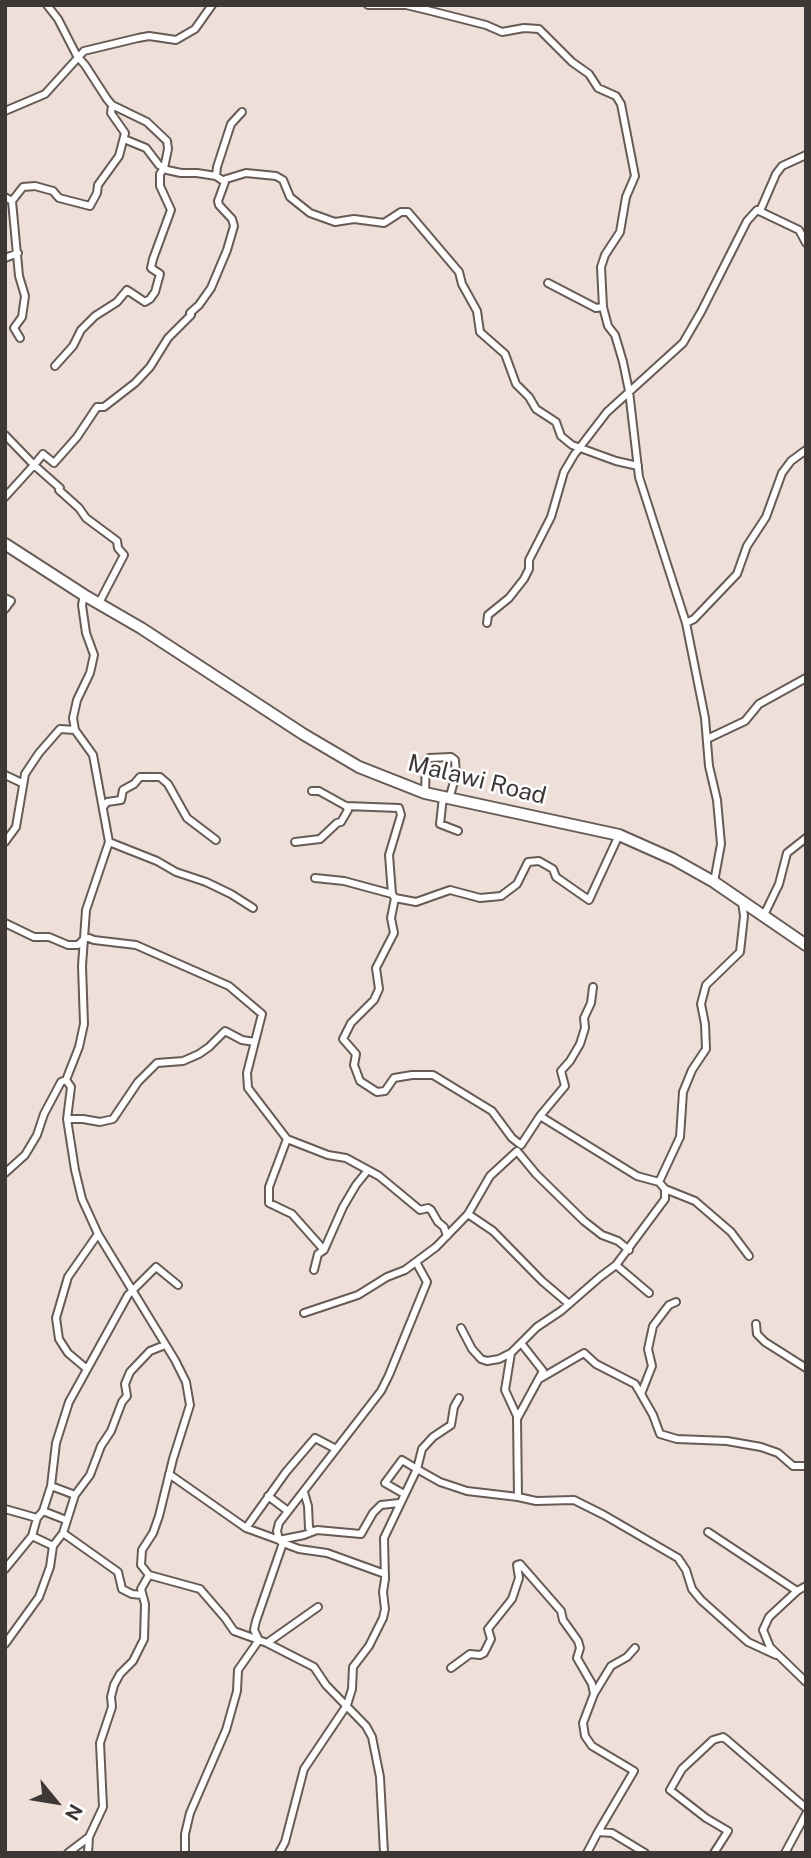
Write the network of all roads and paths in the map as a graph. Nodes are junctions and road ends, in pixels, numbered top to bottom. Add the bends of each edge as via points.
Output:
1 (47, 5) edge
2 (212, 5) edge
3 (368, 5) edge
4 (80, 58) junction
5 (112, 105) junction
6 (5, 111) edge
7 (242, 112) dead end
8 (124, 139) junction
9 (806, 155) edge
10 (164, 168) junction
11 (216, 176) junction
12 (223, 180) junction
13 (8, 199) edge
14 (760, 211) junction
15 (806, 243) edge
16 (18, 253) junction
17 (5, 258) edge
18 (548, 284) dead end
19 (603, 307) junction
20 (20, 338) dead end
21 (55, 366) dead end
22 (629, 391) junction
23 (5, 435) edge
24 (579, 449) junction
25 (806, 450) edge
26 (34, 465) junction
27 (638, 466) junction
28 (5, 498) edge
29 (5, 544) edge
30 (84, 595) junction
31 (5, 598) edge
32 (99, 603) junction
33 (5, 609) edge
34 (686, 622) junction
35 (487, 623) dead end
36 (806, 678) edge
37 (75, 730) junction
38 (707, 739) junction
39 (5, 775) edge
40 (22, 783) junction
41 (313, 791) dead end
42 (425, 793) junction
43 (446, 798) junction
44 (104, 806) junction
45 (346, 806) junction
46 (458, 831) dead end
47 (619, 835) junction
48 (806, 838) edge
49 (216, 840) dead end
50 (5, 842) edge
51 (108, 842) junction
52 (295, 842) dead end
53 (315, 878) dead end
54 (715, 882) junction
55 (393, 896) junction
56 (742, 901) junction
57 (253, 908) dead end
58 (764, 915) junction
59 (5, 923) edge
60 (85, 938) junction
61 (806, 944) edge
62 (593, 987) dead end
63 (255, 1042) junction
64 (66, 1080) junction
65 (540, 1116) junction
66 (67, 1119) junction
67 (287, 1139) junction
68 (521, 1145) junction
69 (516, 1152) junction
70 (368, 1170) junction
71 (5, 1172) edge
72 (660, 1182) junction
73 (666, 1189) junction
74 (468, 1213) junction
75 (98, 1234) junction
76 (447, 1236) junction
77 (324, 1250) junction
78 (629, 1250) junction
79 (748, 1256) dead end
80 (416, 1262) junction
81 (616, 1265) junction
82 (314, 1270) dead end
83 (178, 1285) dead end
84 (133, 1291) junction
85 (649, 1293) dead end
86 (677, 1303) dead end
87 (569, 1304) junction
88 (304, 1313) dead end
89 (756, 1324) dead end
90 (461, 1328) dead end
91 (521, 1343) junction
92 (165, 1345) junction
93 (511, 1353) junction
94 (806, 1368) edge
95 (86, 1369) junction
96 (541, 1378) junction
97 (641, 1394) junction
98 (459, 1398) dead end
99 (517, 1421) junction
100 (336, 1449) junction
101 (806, 1466) edge
102 (416, 1469) junction
103 (169, 1474) junction
104 (51, 1486) junction
105 (304, 1492) junction
106 (404, 1494) junction
107 (75, 1495) junction
108 (268, 1496) junction
109 (518, 1497) junction
110 (399, 1503) junction
111 (5, 1509) edge
112 (43, 1511) junction
113 (288, 1511) junction
114 (37, 1518) junction
115 (66, 1520) junction
116 (246, 1528) junction
117 (311, 1530) junction
118 (708, 1532) dead end
119 (62, 1533) junction
120 (32, 1536) junction
121 (281, 1541) junction
122 (54, 1546) junction
123 (5, 1569) edge
124 (385, 1574) junction
125 (149, 1575) junction
126 (806, 1586) edge
127 (797, 1591) junction
128 (142, 1595) junction
129 (317, 1607) dead end
130 (259, 1640) junction
131 (267, 1643) junction
132 (5, 1644) edge
133 (635, 1648) dead end
134 (776, 1655) junction
135 (451, 1668) dead end
136 (806, 1682) edge
137 (594, 1694) junction
138 (347, 1705) junction
139 (806, 1811) edge
140 (598, 1832) junction
141 (89, 1837) junction
142 (68, 1853) edge
143 (88, 1853) edge
144 (185, 1853) edge
145 (279, 1853) edge
146 (384, 1853) edge
147 (587, 1853) edge
148 (645, 1853) edge
149 (714, 1853) edge
150 (785, 1853) edge

1 - 4 street
2 - 4 street via 195,29 176,40 132,39 84,51
3 - 19 street via 416,8 502,32 540,29 598,88 616,96 635,176 620,232 601,267
4 - 5 street
4 - 6 street via 45,94
5 - 8 street via 111,113 124,130
5 - 10 street via 146,122 167,141
7 - 11 street via 232,124
8 - 10 street via 146,148
8 - 13 street via 90,206 59,198 44,187 23,187
9 - 14 street via 782,166
10 - 11 street
10 - 21 street via 160,186 171,210 151,265 160,274 155,292 147,303 127,290 81,330
11 - 12 street
12 - 24 street via 246,173 276,176 284,180 289,197 310,213 335,222 384,223 408,212 459,272 477,310 480,332 505,354 516,384 536,409 556,422 561,436
12 - 26 street via 218,201 234,226 206,294 135,383 104,407 97,407 54,463 43,454
13 - 16 street
14 - 15 street via 799,230
14 - 22 street via 747,221 683,343
16 - 17 street
16 - 20 street via 25,307 14,328
18 - 19 street via 596,308
19 - 22 street
22 - 24 street
22 - 27 street
23 - 26 street
24 - 27 street
24 - 35 street via 564,472 551,517 521,586 488,615
25 - 34 street via 782,473 737,574
26 - 28 street
26 - 32 street via 86,518 117,541 124,555
27 - 34 street
29 - 30 main road, Malawi Road
30 - 32 main road, Malawi Road
30 - 37 street via 86,633 94,655 74,713
31 - 33 street via 11,601
32 - 42 main road, Malawi Road via 359,767
34 - 38 street
36 - 38 street via 759,704 745,721
37 - 40 street via 56,732
37 - 44 street via 93,755
38 - 54 street via 721,844
39 - 40 street
40 - 50 street via 16,827
41 - 45 street
42 - 43 main road, Malawi Road
42 - 43 street via 426,761 451,757 456,775
43 - 46 street via 440,824
43 - 47 main road, Malawi Road
44 - 49 street via 121,800 123,790 139,777 160,778 187,818
44 - 51 street
45 - 52 street via 341,822 320,839
45 - 55 street via 399,808 401,816 389,855
47 - 54 main road, Malawi Road
47 - 55 street via 589,900 539,861 528,862 517,884 501,896 480,898 450,890 416,902
48 - 58 street via 787,853
51 - 57 street via 206,882
51 - 60 street via 86,910
53 - 55 street via 344,881
54 - 56 main road, Malawi Road
55 - 68 street via 394,933 376,968 379,989 343,1039 356,1054 354,1065 360,1081 382,1093 394,1078 433,1075 492,1111
56 - 58 main road, Malawi Road
56 - 72 street via 740,952 706,985 701,1004 706,1049 683,1092 680,1137
58 - 61 main road, Malawi Road
59 - 60 street via 34,937 68,945 78,945
60 - 63 street via 136,945 229,986 262,1014
60 - 64 street via 84,1024
62 - 65 street via 580,1044 561,1070 565,1086
63 - 66 street via 225,1031 199,1054 157,1063 113,1119
63 - 67 street via 248,1088
64 - 66 street via 71,1087
64 - 71 street via 25,1155
65 - 68 street
65 - 72 street via 637,1176
66 - 75 street via 79,1191
67 - 70 street
67 - 77 street via 269,1187 270,1203 292,1214
68 - 69 street
69 - 74 street via 489,1176
69 - 78 street via 584,1221
70 - 76 street via 420,1210 431,1210
70 - 77 street via 343,1207
72 - 73 street
73 - 78 street via 665,1199
73 - 79 street via 695,1201 732,1232
74 - 76 street
74 - 87 street
75 - 84 street
75 - 95 street via 68,1277 56,1318 59,1339
76 - 80 street
77 - 82 street via 318,1254
78 - 81 street
80 - 88 street via 358,1295
80 - 100 street via 427,1282 396,1361 381,1391
81 - 85 street
81 - 87 street
83 - 84 street via 156,1267
84 - 92 street
84 - 95 street
86 - 97 street via 669,1305 653,1326 648,1349 652,1366
87 - 91 street
89 - 94 street via 757,1334 765,1342
90 - 93 street via 481,1359 499,1359
91 - 93 street
91 - 96 street via 542,1368
92 - 103 street via 184,1377 190,1405
92 - 107 street via 150,1351 130,1372 127,1396 90,1475
93 - 99 street via 505,1390
95 - 104 street via 56,1443
96 - 97 street via 584,1353 635,1384
96 - 99 street
97 - 101 street via 663,1436 750,1445 778,1452 793,1466
98 - 102 street via 451,1425 425,1444
99 - 109 street
100 - 105 street
100 - 108 street via 315,1438
102 - 106 street
102 - 106 street via 402,1460 385,1483
102 - 109 street via 454,1488
103 - 116 street
103 - 125 street via 157,1523 142,1550 141,1565
104 - 107 street
104 - 112 street
105 - 113 street
105 - 117 street
106 - 110 street
107 - 115 street
108 - 113 street
108 - 116 street
109 - 134 street via 574,1500 667,1550 686,1570 701,1601 748,1643
110 - 117 street via 381,1505 361,1534
110 - 124 street via 384,1538
111 - 114 street
112 - 114 street
112 - 115 street
113 - 121 street via 277,1531
114 - 120 street
115 - 119 street
116 - 121 street
117 - 121 street
118 - 127 street
119 - 122 street
119 - 128 street via 118,1572 122,1589
120 - 122 street
120 - 123 street
121 - 124 street
121 - 130 street via 256,1621
122 - 132 street via 39,1597
124 - 138 street via 383,1618 354,1667
125 - 128 street
125 - 130 street via 200,1588 234,1631
126 - 127 street
127 - 134 street via 765,1622 764,1638
128 - 141 street via 144,1639 114,1685 100,1743 103,1807
129 - 131 street
130 - 131 street
130 - 144 street via 238,1670 226,1730 190,1813
131 - 138 street via 314,1667
133 - 137 street via 611,1666
134 - 136 street
135 - 137 street via 465,1656 484,1653 491,1639 488,1629 512,1599 519,1564 561,1611 578,1641 577,1658
137 - 140 street via 583,1723 585,1736 592,1746 634,1771
138 - 145 street via 304,1769
138 - 146 street via 372,1737 380,1777
139 - 149 street via 727,1740 713,1740 682,1769 670,1790 728,1831
139 - 150 street
140 - 147 street
140 - 148 street via 612,1833
141 - 142 street
141 - 143 street

